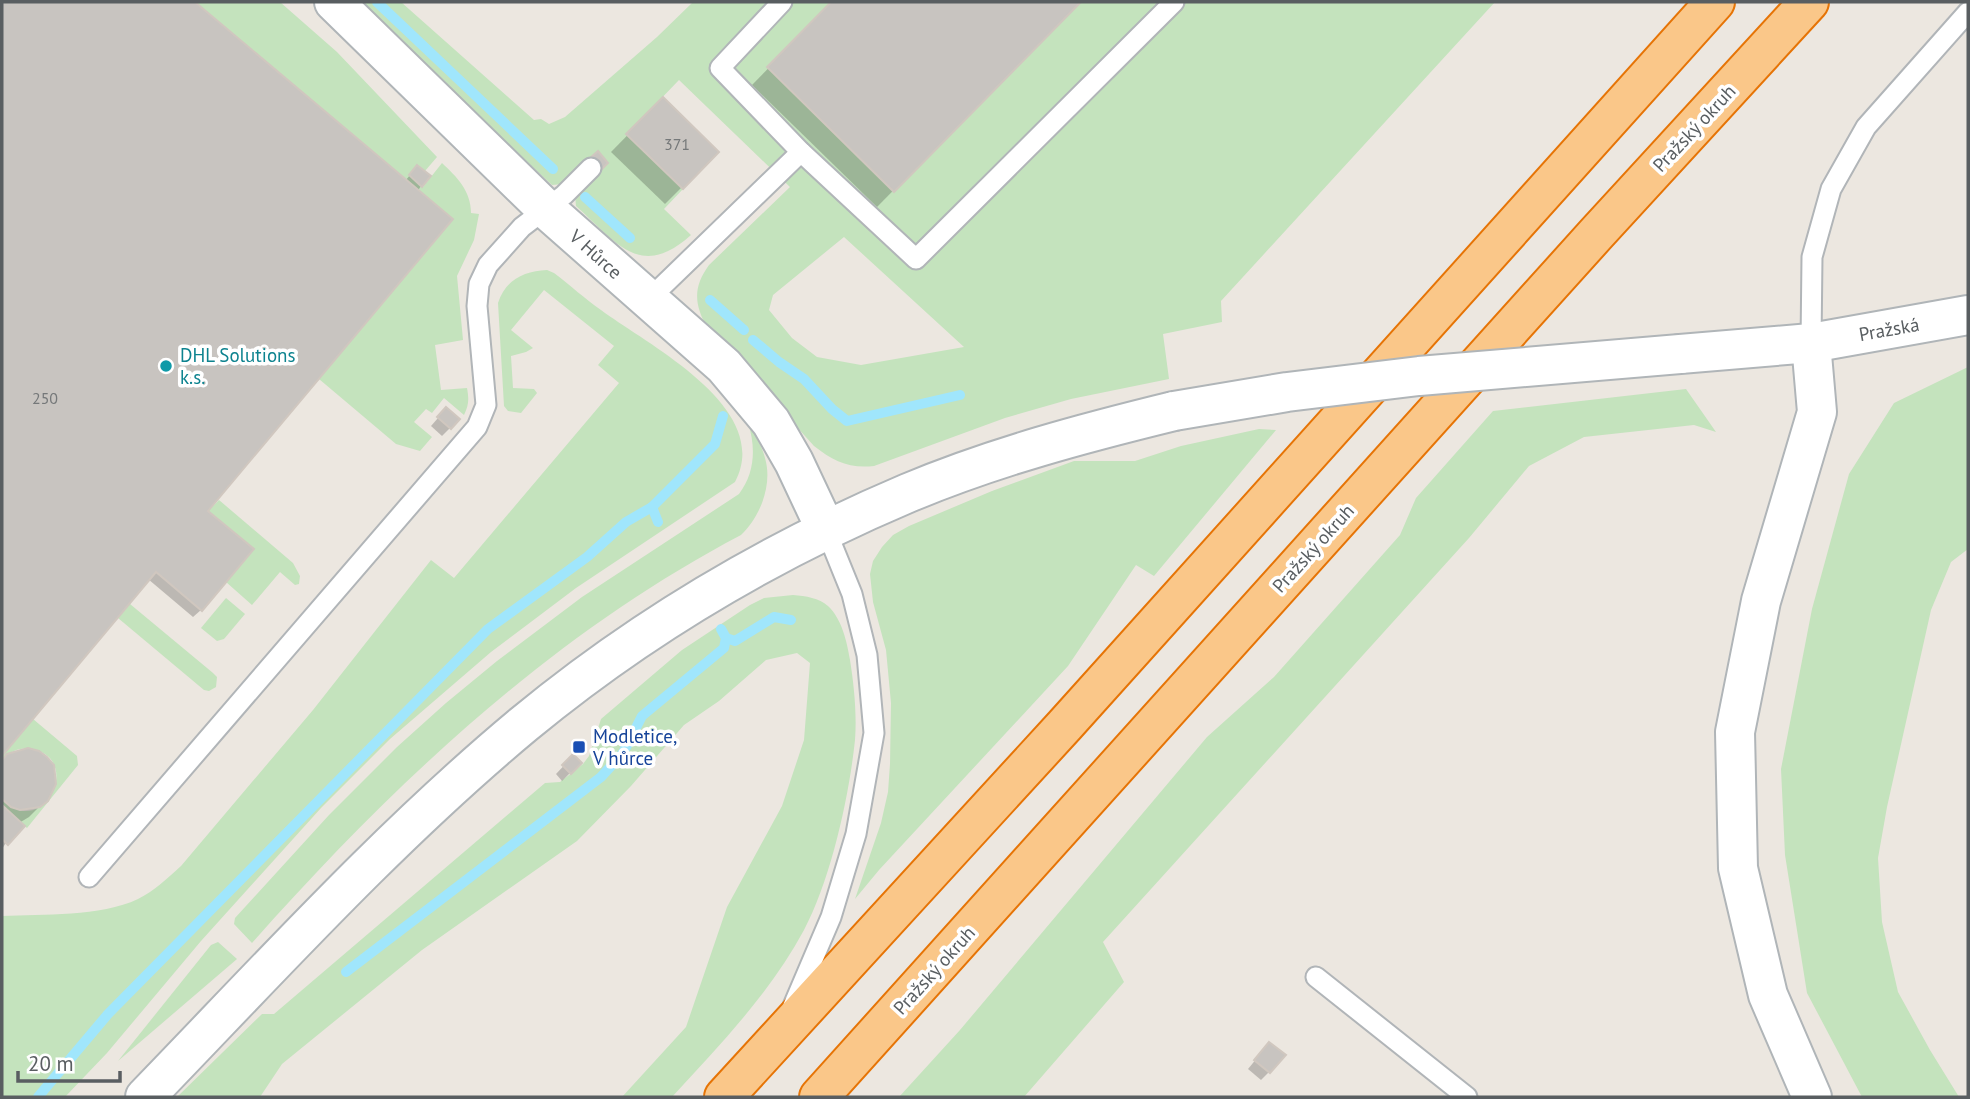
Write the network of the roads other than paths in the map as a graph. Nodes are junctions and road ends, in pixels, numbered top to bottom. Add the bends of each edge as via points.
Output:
1 (334, 2) edge
2 (782, 2) edge
3 (1174, 2) edge
4 (1714, 2) edge
5 (1809, 2) edge
6 (1968, 12) edge
7 (801, 152) junction
8 (592, 168) dead end
9 (547, 210) junction
10 (648, 300) junction
11 (1968, 315) edge
12 (1811, 342) junction
13 (826, 530) junction
14 (89, 877) dead end
15 (1316, 977) dead end
16 (782, 1032) junction
17 (145, 1097) edge
18 (724, 1097) edge
19 (819, 1097) edge
20 (1468, 1097) edge
21 (1812, 1097) edge

1 - 9 main road, V Hůrce
2 - 7 lane via 720,68
3 - 7 lane via 916,258
4 - 16 highway via 1083,705
5 - 19 highway, Pražský okruh
6 - 12 lane via 1866,127 1831,189 1812,257
7 - 10 lane
8 - 9 lane
9 - 10 main road, V Hůrce
9 - 14 lane via 504,246 478,284 486,405 477,427
10 - 13 main road, V Hůrce via 724,366 771,422
11 - 12 main road, Pražská
12 - 13 main road, Pražská, bridge via 1392,379 1174,411 981,466
12 - 21 main road via 1816,412 1761,601 1735,732 1738,868 1768,995
13 - 16 lane via 852,594 864,643 874,733 856,834 831,917
13 - 17 main road, Pražská via 657,627 526,722 406,830
15 - 20 lane
16 - 18 highway

